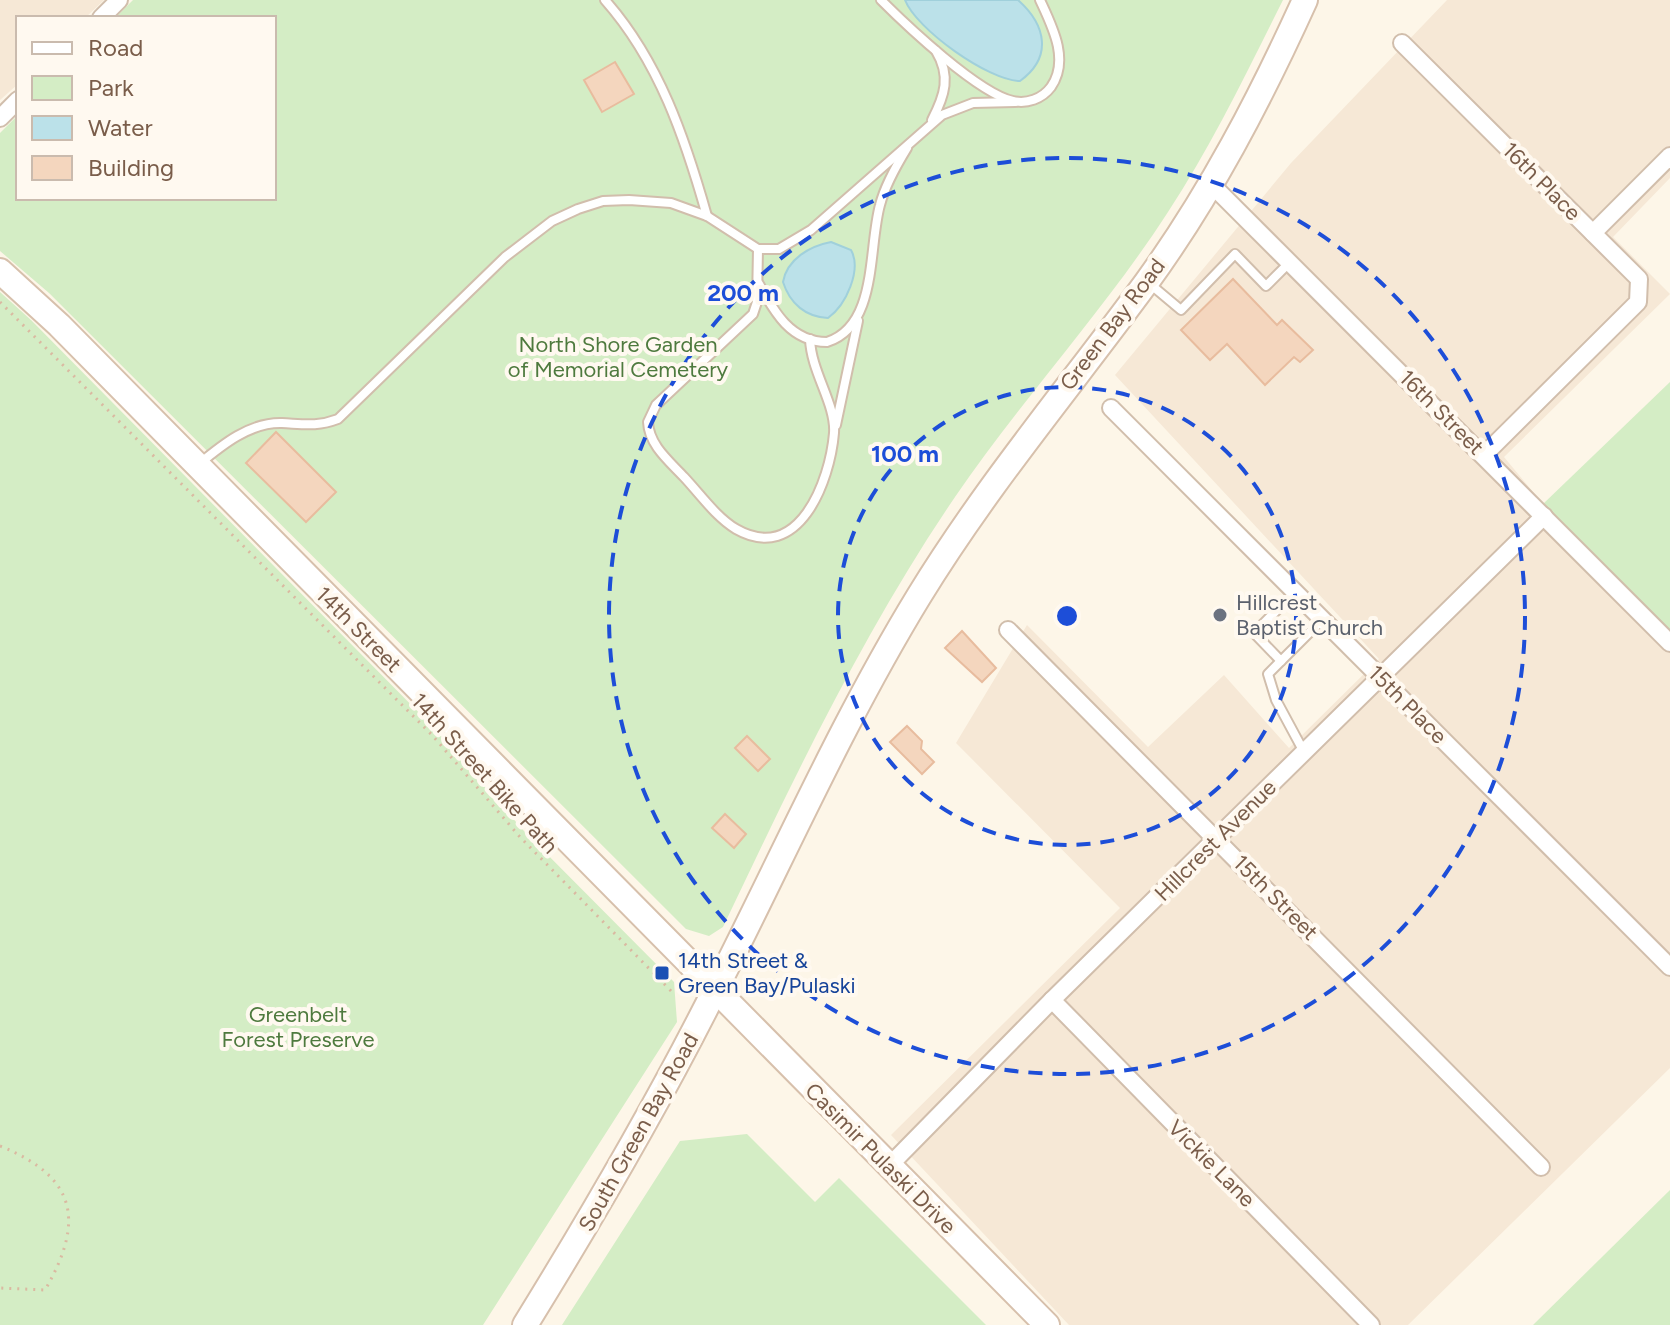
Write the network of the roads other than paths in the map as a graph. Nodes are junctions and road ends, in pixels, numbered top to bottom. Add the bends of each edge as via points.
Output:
1 (119, 0) edge
2 (605, 0) edge
3 (881, 0) edge
4 (1040, 0) edge
5 (1305, 0) edge
6 (103, 16) edge
7 (1402, 43) dead end
8 (934, 47) junction
9 (16, 102) edge
10 (1015, 102) junction
11 (0, 118) edge
12 (931, 122) junction
13 (911, 140) junction
14 (1670, 156) edge
15 (1211, 184) junction
16 (707, 216) junction
17 (1593, 233) junction
18 (758, 249) junction
19 (1291, 260) junction
20 (0, 271) edge
21 (1147, 281) junction
22 (758, 283) junction
23 (860, 317) junction
24 (810, 339) junction
25 (1111, 408) dead end
26 (834, 436) junction
27 (1484, 455) junction
28 (197, 465) junction
29 (1544, 516) junction
30 (1296, 591) junction
31 (1323, 618) junction
32 (1008, 630) dead end
33 (896, 635) joint
34 (1670, 643) edge
35 (1281, 661) junction
36 (1381, 677) junction
37 (1304, 752) junction
38 (1217, 838) junction
39 (1670, 967) edge
40 (716, 990) junction
41 (1052, 1000) junction
42 (889, 1166) junction
43 (1541, 1167) dead end
44 (525, 1325) edge
45 (1047, 1325) edge
46 (1371, 1325) edge

1 - 6 street
2 - 16 lane via 655,73
3 - 8 lane
4 - 10 lane via 1055,34 1058,73 1048,92
5 - 15 main road, Green Bay Road
7 - 17 street, 16th Place
8 - 10 lane
8 - 12 lane via 946,73 942,101
9 - 11 street
10 - 12 lane via 973,103
12 - 13 lane
13 - 18 lane via 795,242
13 - 23 lane via 880,202
14 - 17 street
15 - 19 street, 16th Street
15 - 21 main road, Green Bay Road
16 - 18 lane
16 - 28 lane via 671,203 629,200 603,201 552,221 505,257 338,419 322,425 262,426 219,446
17 - 27 street, 16th Place via 1639,279 1638,302
18 - 22 lane
19 - 21 lane via 1266,286 1235,254 1181,310
19 - 27 street, 16th Street
20 - 28 main road, 14th Street
21 - 33 main road, Green Bay Road via 1019,446
22 - 24 lane via 789,328
22 - 26 lane via 757,302 746,324 650,414 648,431 722,519 748,534 769,536 789,530 812,509
23 - 24 lane via 836,339
23 - 26 lane
24 - 26 lane
25 - 30 street, 15th Place
27 - 29 street, 16th Street
28 - 40 main road, 14th Street
29 - 34 street, 16th Street
29 - 36 street, Hillcrest Avenue
30 - 31 street, 15th Place
30 - 35 lane via 1254,633
31 - 35 lane
31 - 36 street, 15th Place
32 - 38 street, 15th Street
33 - 40 main road, South Green Bay Road
35 - 37 lane via 1268,674
36 - 37 street, Hillcrest Avenue
36 - 39 street, 15th Place
37 - 38 street, Hillcrest Avenue
38 - 41 street, Hillcrest Avenue
38 - 43 street, 15th Street
40 - 42 main road, Casimir Pulaski Drive
40 - 44 main road, South Green Bay Road via 599,1204
41 - 42 street, Hillcrest Avenue
41 - 46 street, Vickie Lane
42 - 45 main road, Casimir Pulaski Drive

